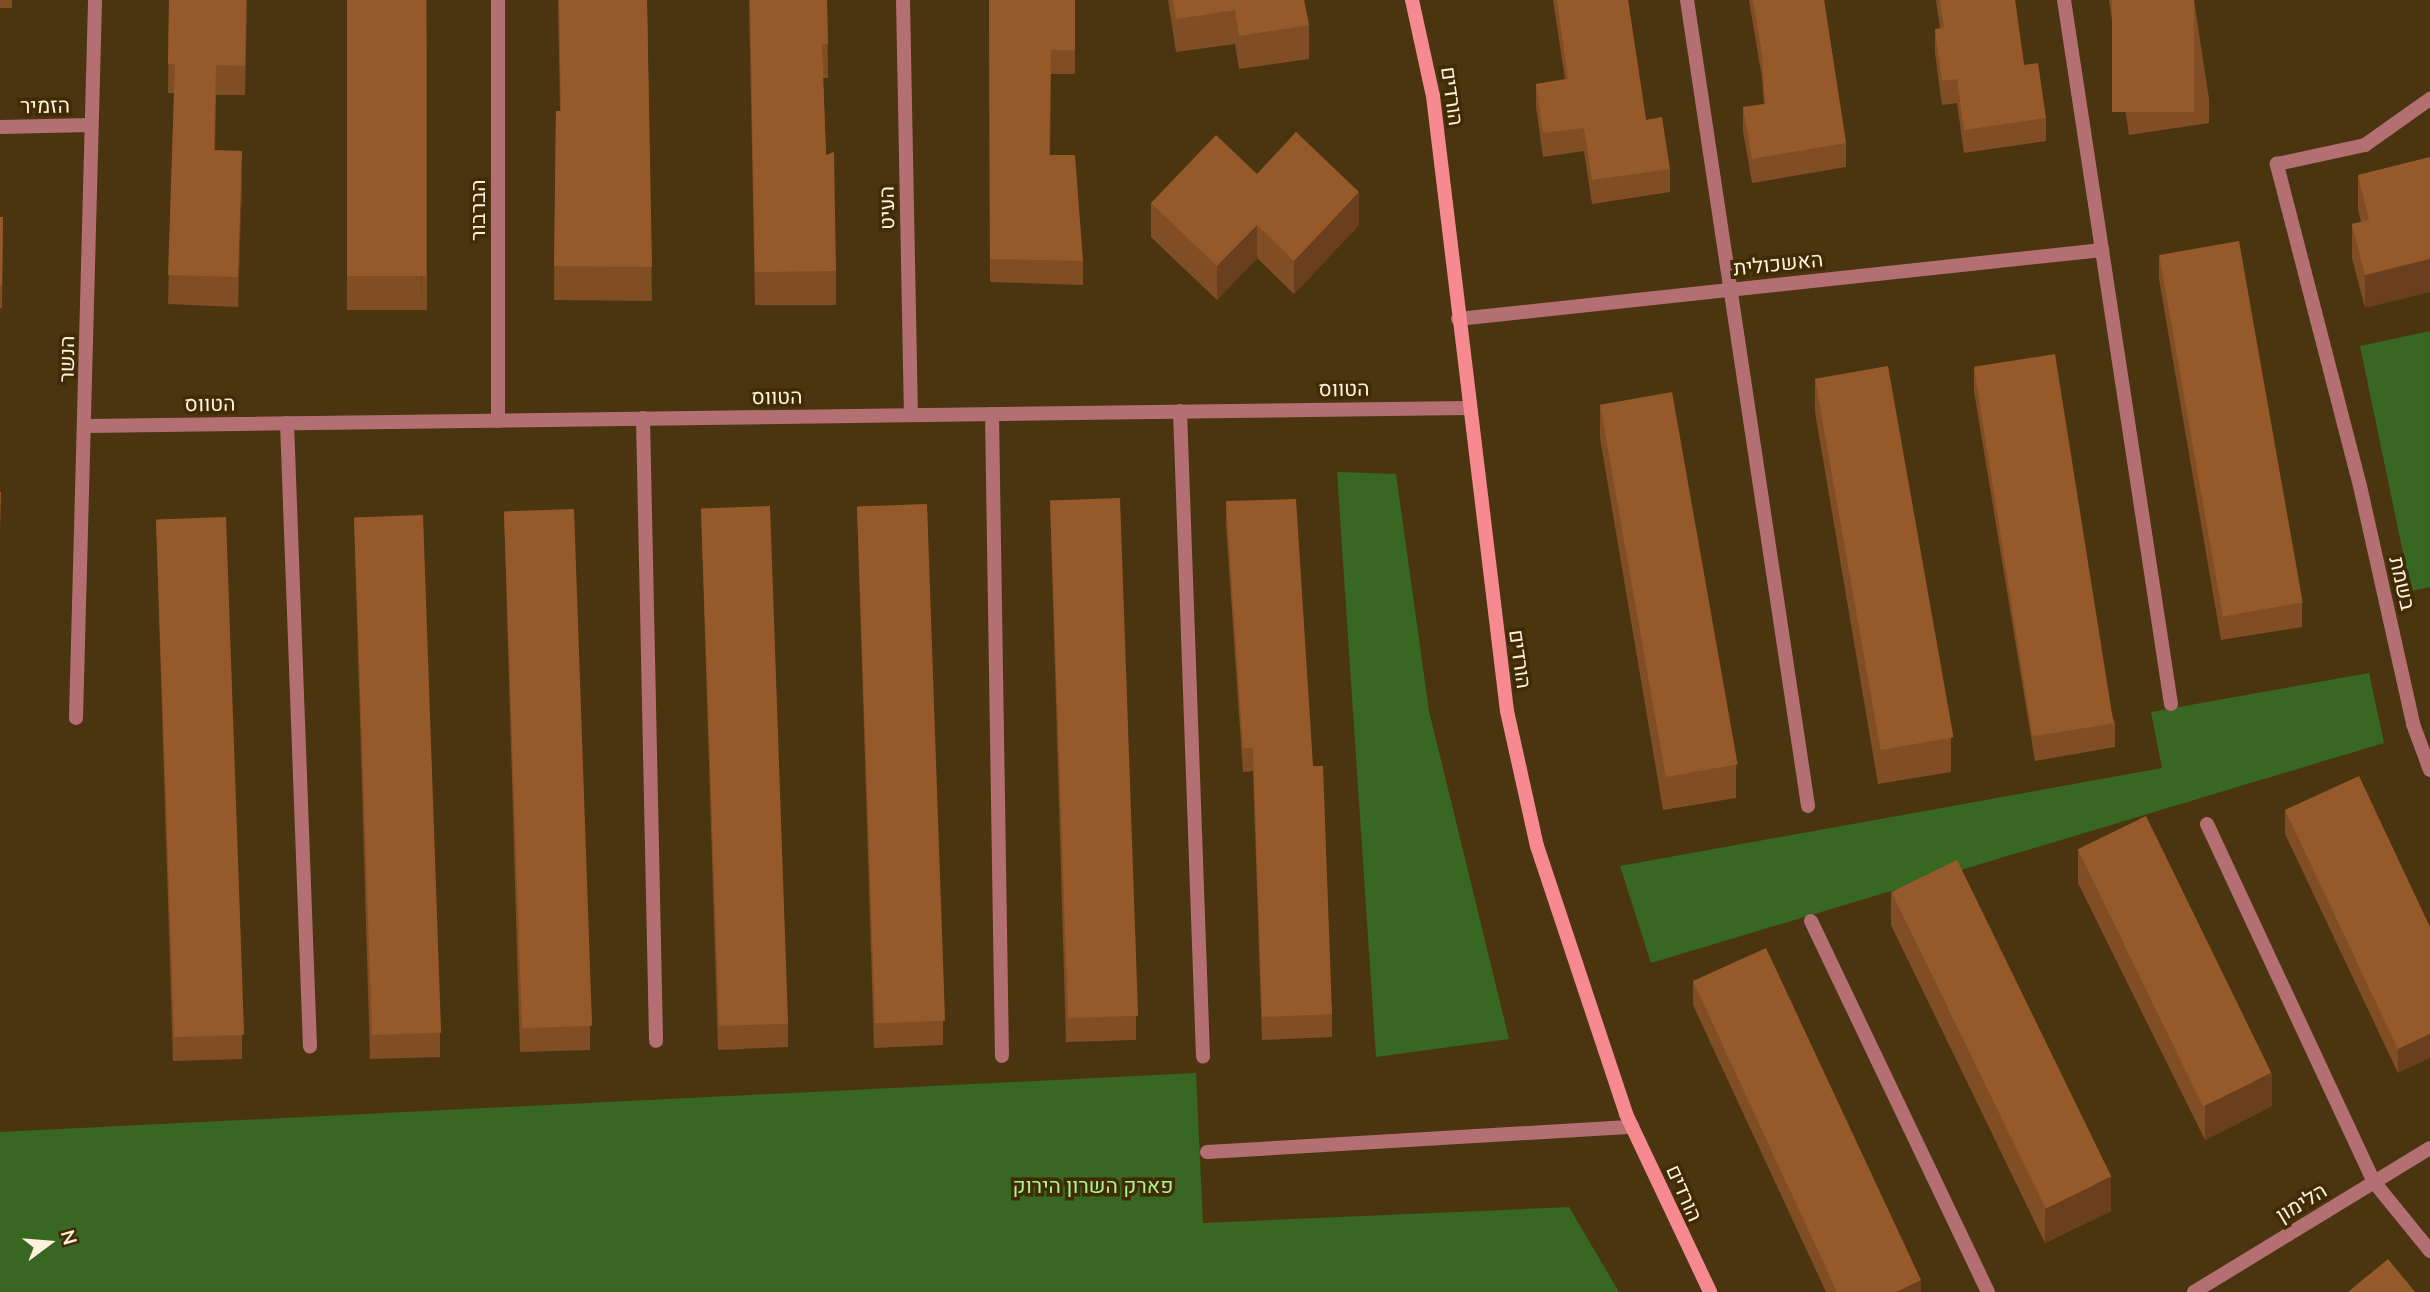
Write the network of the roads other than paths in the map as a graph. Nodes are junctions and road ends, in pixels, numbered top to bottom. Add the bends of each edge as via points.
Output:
1 (94, 0) edge
2 (498, 0) edge
3 (903, 0) edge
4 (1412, 0) edge
5 (1687, 0) edge
6 (2064, 0) edge
7 (2430, 99) edge
8 (91, 125) junction
9 (0, 127) edge
10 (2102, 250) junction
11 (1730, 290) junction
12 (1458, 319) junction
13 (1468, 408) junction
14 (1180, 411) junction
15 (992, 414) junction
16 (911, 415) junction
17 (643, 418) junction
18 (498, 421) junction
19 (287, 424) junction
20 (86, 426) junction
21 (2171, 704) dead end
22 (76, 718) dead end
23 (2430, 770) edge
24 (1808, 806) dead end
25 (2207, 824) dead end
26 (1811, 921) dead end
27 (656, 1041) dead end
28 (310, 1047) dead end
29 (1002, 1056) dead end
30 (1203, 1057) dead end
31 (1633, 1126) junction
32 (2430, 1148) edge
33 (1208, 1152) dead end
34 (2374, 1182) junction
35 (2430, 1251) edge
36 (1710, 1292) edge
37 (1988, 1292) edge
38 (2194, 1292) edge

1 - 8 street, הנשר
2 - 18 street, הברבור
3 - 16 street, העיט
4 - 12 street, הורדים via 1433,96
5 - 11 street
6 - 10 street
7 - 23 street, בשמת via 2365,145 2277,164 2360,486 2413,724
8 - 9 street, הזמיר
8 - 20 street, הנשר
10 - 11 street, האשכולית
10 - 21 street
11 - 12 street, האשכולית
11 - 24 street
12 - 13 street, הורדים
13 - 14 street, הטווס
13 - 31 street, הורדים via 1507,711 1536,846 1577,981
14 - 15 street, הטווס
14 - 30 street
15 - 16 street, הטווס
15 - 29 street
16 - 17 street, הטווס
17 - 18 street, הטווס
17 - 27 street
18 - 19 street, הטווס
19 - 20 street, הטווס
19 - 28 street
20 - 22 street, הנשר
25 - 34 street
26 - 37 street
31 - 33 street
31 - 36 street, הורדים
32 - 34 street, הלימון
34 - 35 street
34 - 38 street, הלימון

